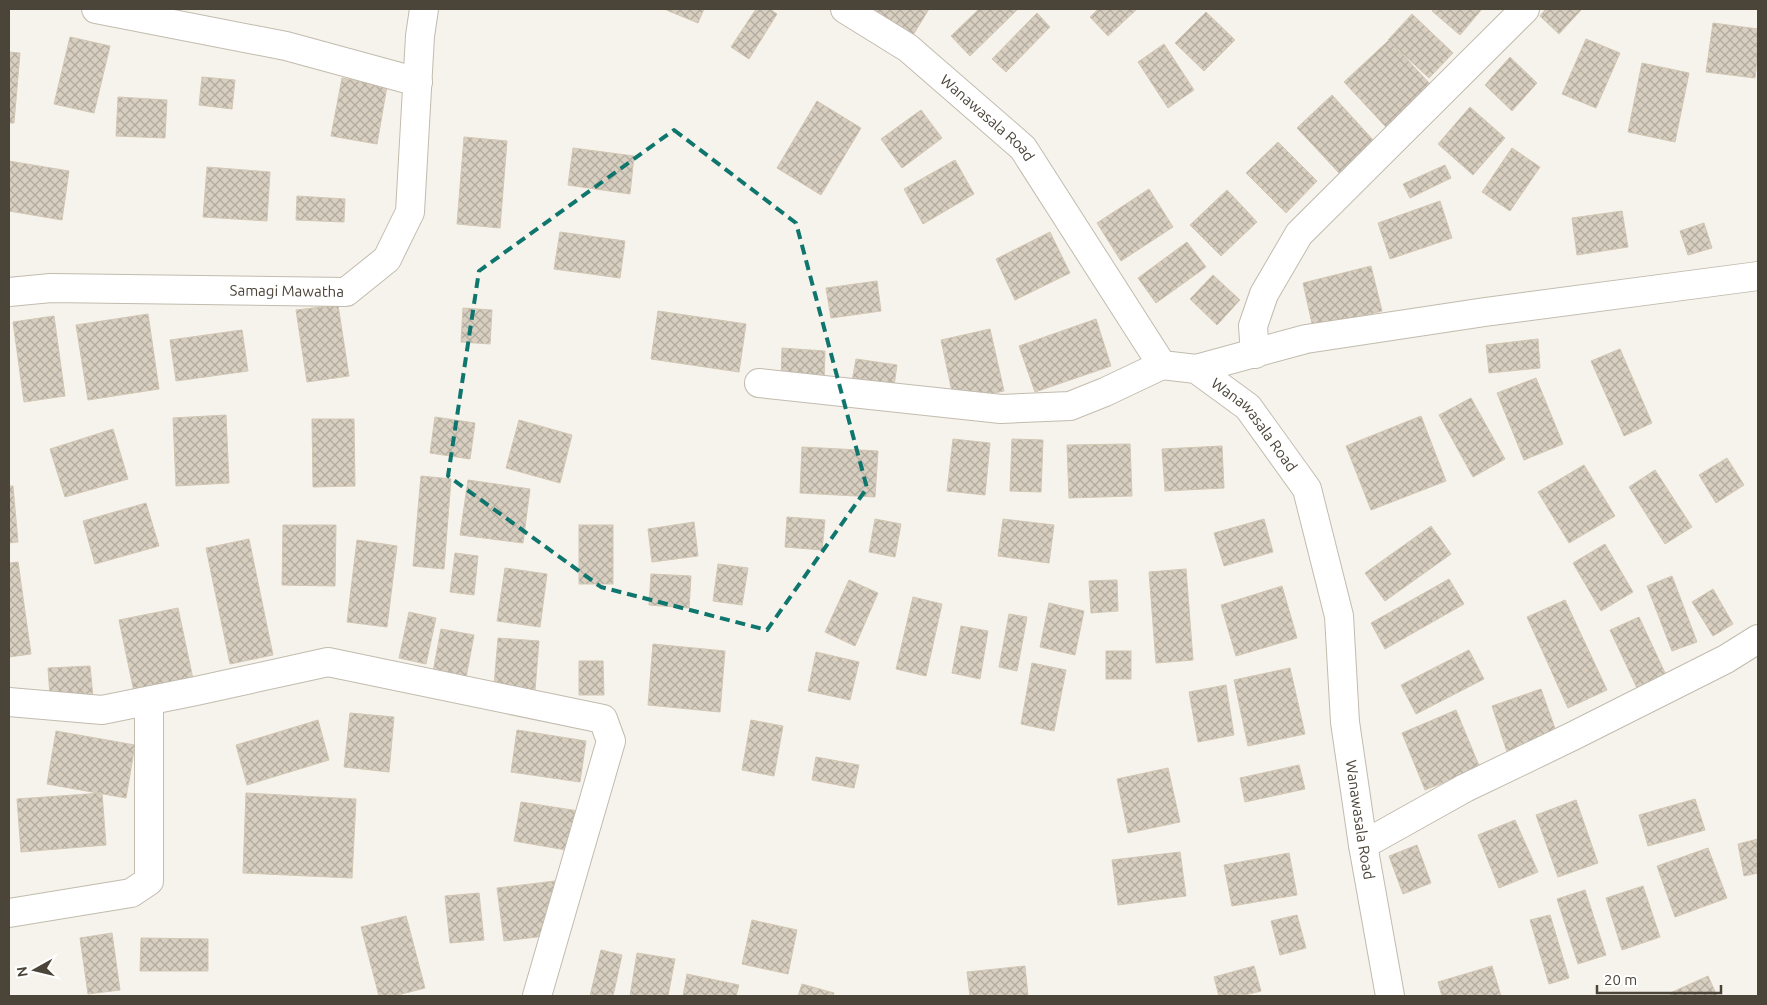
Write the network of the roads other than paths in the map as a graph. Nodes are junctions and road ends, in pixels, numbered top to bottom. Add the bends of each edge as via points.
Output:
1 (96, 9) edge
2 (424, 9) edge
3 (845, 9) edge
4 (1525, 9) edge
5 (418, 82) junction
6 (1758, 276) edge
7 (9, 292) edge
8 (1255, 354) junction
9 (1162, 365) junction
10 (1196, 370) junction
11 (759, 383) dead end
12 (1758, 639) edge
13 (149, 701) junction
14 (9, 702) edge
15 (1363, 845) junction
16 (9, 913) edge
17 (537, 996) edge
18 (1390, 996) edge

1 - 5 street via 286,46
2 - 5 street, Samagi Mawatha
3 - 9 street, Wanawasala Road via 908,48 1023,148
4 - 8 street via 1299,234 1264,294 1253,326
5 - 7 street, Samagi Mawatha via 410,212 387,259 346,292 51,288
6 - 8 street via 1316,338
8 - 10 street
9 - 10 street, Wanawasala Road
9 - 11 street via 1070,406 1001,409
10 - 15 street, Wanawasala Road via 1248,407 1307,489 1339,616 1345,722
12 - 15 street via 1726,659 1465,788
13 - 14 street via 102,710
13 - 16 street via 149,881 131,893
13 - 17 street via 328,662 603,719 611,741
15 - 18 street, Wanawasala Road

